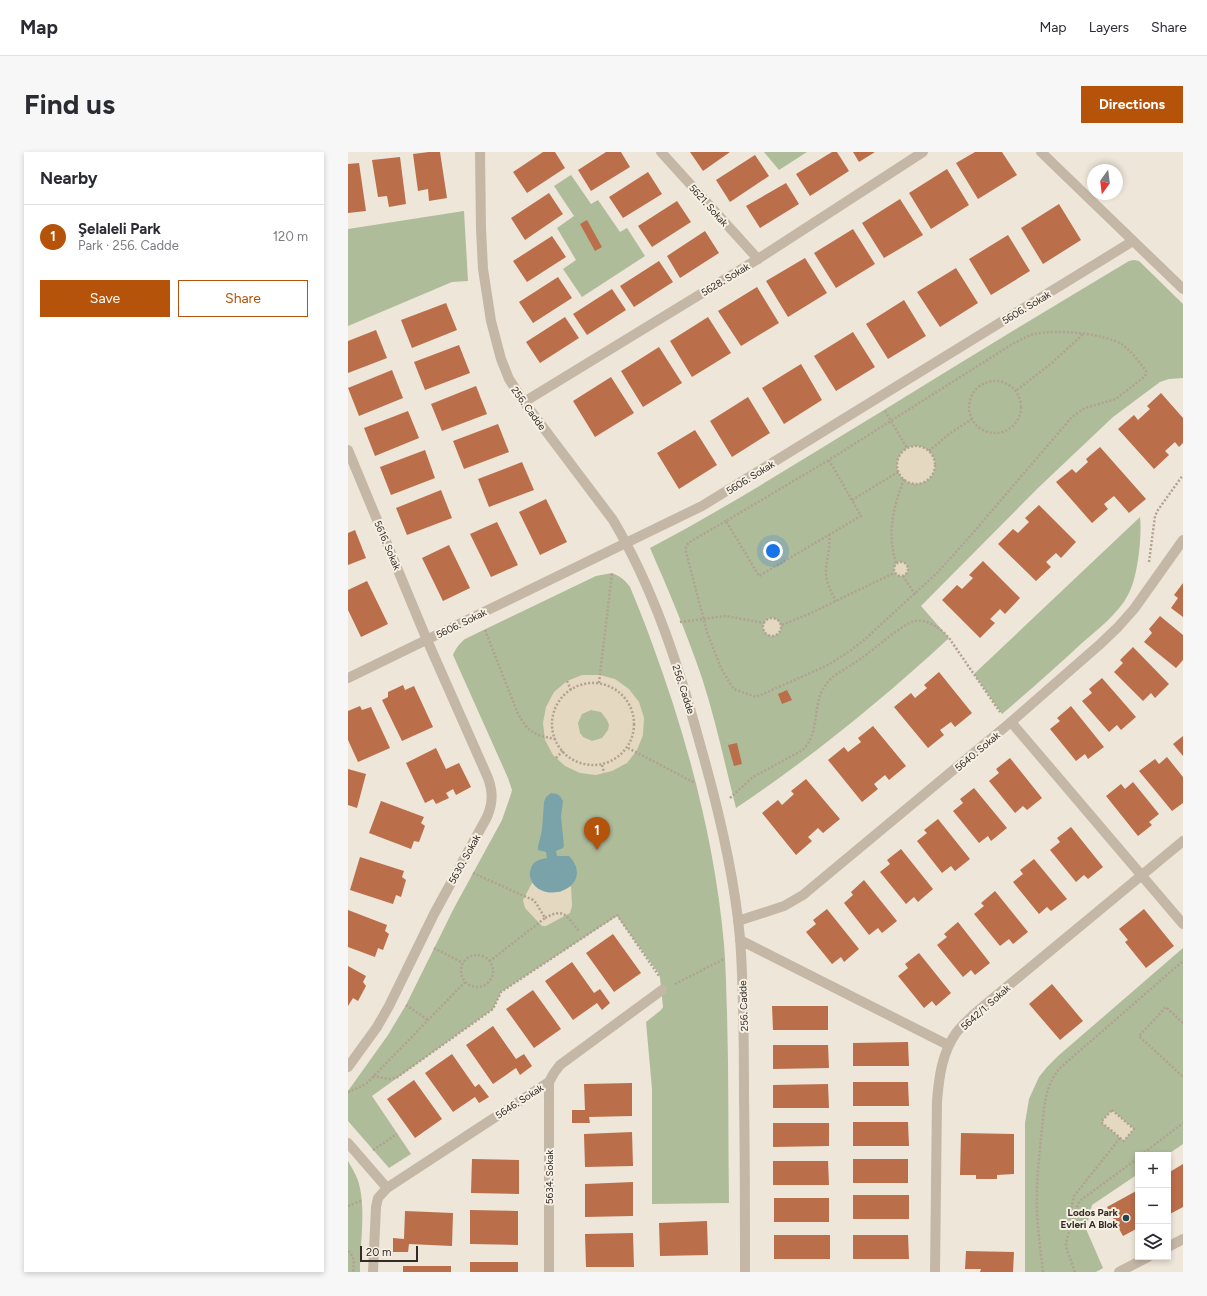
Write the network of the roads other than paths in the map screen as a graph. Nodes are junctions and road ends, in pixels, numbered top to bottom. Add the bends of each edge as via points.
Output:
1 (480, 152) edge
2 (661, 152) edge
3 (923, 152) edge
4 (1041, 152) edge
5 (1133, 241) junction
6 (758, 259) junction
7 (1183, 289) edge
8 (524, 402) junction
9 (348, 450) edge
10 (1183, 540) edge
11 (627, 544) junction
12 (427, 640) junction
13 (348, 678) edge
14 (1010, 723) junction
15 (1183, 841) edge
16 (1142, 875) junction
17 (738, 921) junction
18 (1183, 924) edge
19 (740, 940) junction
20 (662, 990) road end
21 (948, 1045) junction
22 (348, 1067) edge
23 (549, 1082) junction
24 (348, 1143) edge
25 (387, 1188) junction
26 (1183, 1239) edge
27 (1171, 1245) edge
28 (1142, 1260) edge
29 (373, 1272) edge
30 (549, 1272) edge
31 (745, 1272) edge
32 (935, 1272) edge
33 (1119, 1272) edge

1 - 8 street, 256. Cadde via 480,229 486,295 500,359
2 - 6 street, 5621. Sokak
3 - 6 street, 5628. Sokak
4 - 5 street
5 - 7 street
5 - 11 street, 5606. Sokak via 729,491
6 - 8 street, 5628. Sokak
8 - 11 street, 256. Cadde via 613,520
9 - 12 street, 5616. Sokak
10 - 14 street, 5640. Sokak via 1149,590 1118,627
11 - 12 street, 5606. Sokak
11 - 17 street, 256. Cadde via 643,577 688,698 718,810 732,876
12 - 13 street, 5606. Sokak
12 - 22 street, 5630. Sokak via 491,786 492,802 389,1006
14 - 16 street
14 - 17 street, 5640. Sokak via 803,895 784,906
15 - 16 street, 5642/1. Sokak
16 - 18 street
16 - 21 street, 5642/1. Sokak via 980,1009
17 - 19 street, 256. Cadde
19 - 21 street
19 - 31 street, 256. Cadde via 744,1036
20 - 23 street, 5646. Sokak via 560,1065
21 - 32 street, 5642/1. Sokak via 939,1079 937,1101
23 - 25 street, 5646. Sokak
23 - 30 street, 5634. Sokak
24 - 25 street
25 - 29 street via 378,1198 376,1207
26 - 27 street
28 - 33 street

